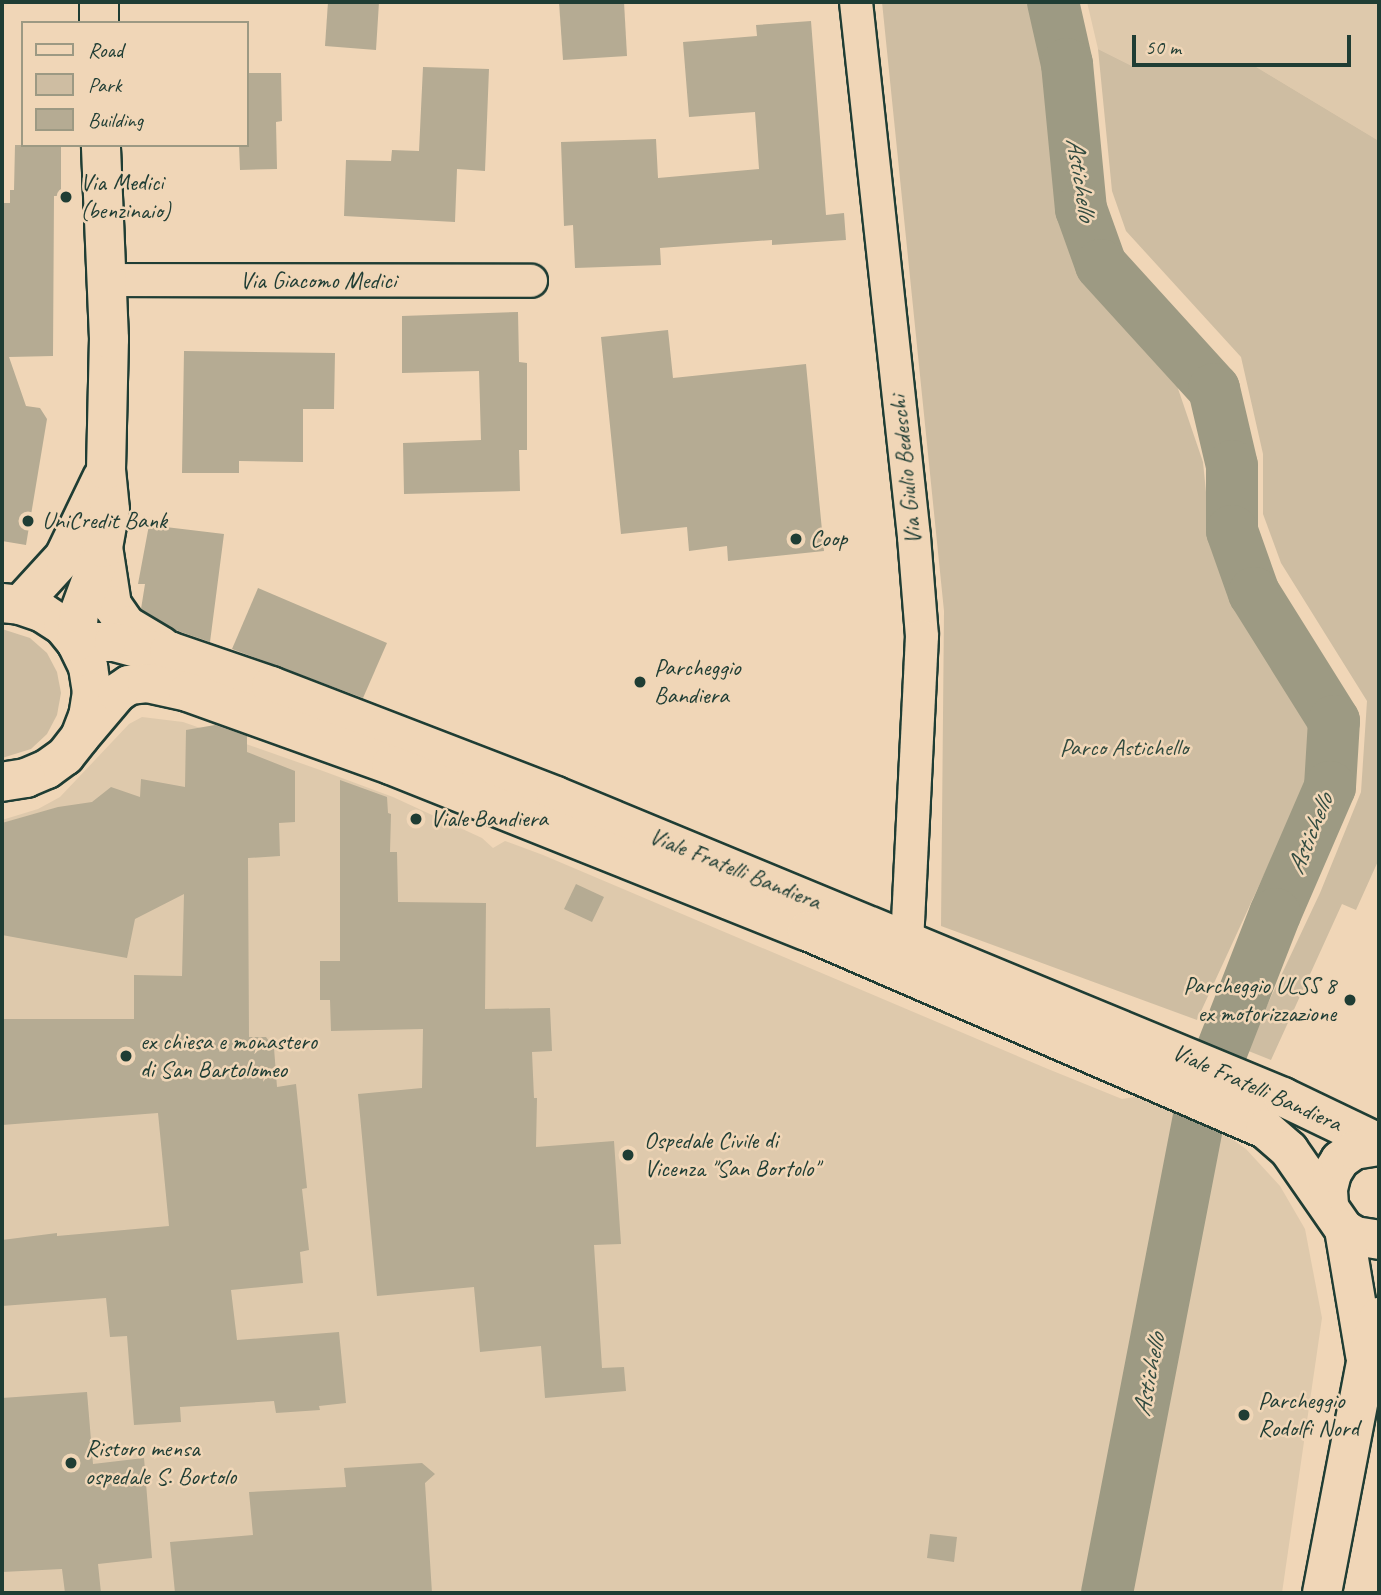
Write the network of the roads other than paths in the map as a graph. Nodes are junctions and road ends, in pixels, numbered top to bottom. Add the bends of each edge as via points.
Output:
1 (99, 2) edge
2 (856, 2) edge
3 (99, 21) edge
4 (101, 147) edge
5 (106, 280) junction
6 (531, 281) dead end
7 (106, 470) junction
8 (103, 548) junction
9 (11, 604) edge
10 (76, 642) junction
11 (169, 651) junction
12 (80, 737) junction
13 (10, 784) edge
14 (907, 939) junction
15 (1171, 1069) junction
16 (1239, 1098) junction
17 (1379, 1144) edge
18 (1351, 1225) edge
19 (1379, 1317) edge
20 (1366, 1363) junction
21 (1322, 1593) edge

1 - 3 main road
2 - 14 street, Via Giulio Bedeschi via 922,636
4 - 5 main road
5 - 6 street, Via Giacomo Medici
5 - 7 main road
7 - 8 main road via 110,510
7 - 9 main road via 64,557
8 - 10 main road via 79,612
8 - 11 main road via 112,605 126,625
9 - 10 main road via 43,613
10 - 11 main road, Viale Fratelli Bandiera via 114,642
10 - 12 main road via 88,667 92,692
11 - 14 main road, Viale Fratelli Bandiera via 556,796
12 - 13 main road via 47,769
12 - 15 main road, Viale Fratelli Bandiera via 108,701 129,685 147,683 188,692 391,765 819,937
14 - 15 main road, Viale Fratelli Bandiera
15 - 16 main road, Viale Fratelli Bandiera
16 - 17 main road, Viale Fratelli Bandiera
16 - 18 main road, Viale Fratelli Bandiera
17 - 18 main road, Viale Fratelli Bandiera via 1354,1150 1332,1173 1328,1189
18 - 20 main road
19 - 20 main road
20 - 21 main road

